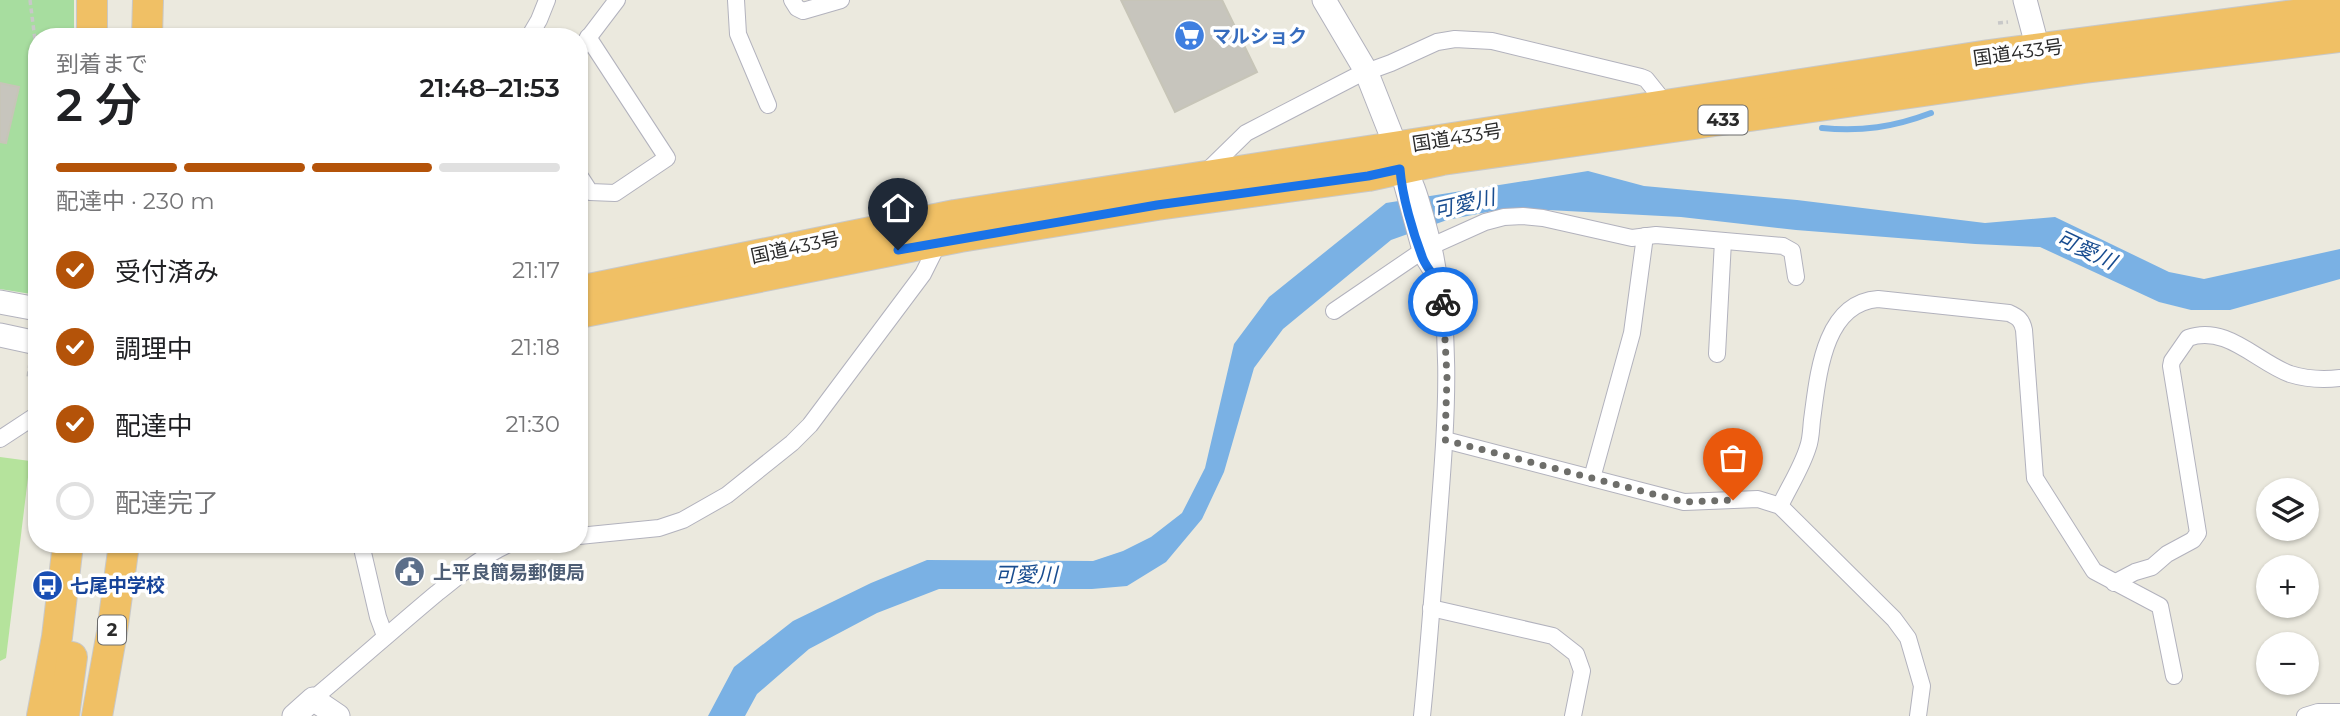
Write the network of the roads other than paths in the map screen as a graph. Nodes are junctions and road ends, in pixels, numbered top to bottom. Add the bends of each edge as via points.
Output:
1 (92, 0) edge
2 (111, 0) edge
3 (138, 0) edge
4 (148, 0) edge
5 (547, 0) edge
6 (617, 0) edge
7 (736, 0) edge
8 (792, 0) edge
9 (841, 0) edge
10 (1324, 0) edge
11 (2025, 0) edge
12 (2340, 9) edge
13 (92, 28) edge
14 (111, 28) edge
15 (138, 28) edge
16 (147, 28) edge
17 (534, 28) edge
18 (2340, 37) edge
19 (588, 38) edge
20 (588, 49) edge
21 (2038, 62) junction
22 (1366, 72) junction
23 (1666, 104) junction
24 (768, 105) dead end
25 (1405, 173) junction
26 (1202, 176) junction
27 (588, 189) edge
28 (936, 230) junction
29 (1645, 236) junction
30 (1723, 241) junction
31 (1426, 243) junction
32 (1796, 276) dead end
33 (588, 289) edge
34 (0, 302) edge
35 (28, 307) edge
36 (588, 311) edge
37 (1334, 312) dead end
38 (0, 335) edge
39 (28, 347) edge
40 (1717, 354) dead end
41 (2340, 379) edge
42 (28, 421) edge
43 (0, 439) edge
44 (1445, 440) junction
45 (1592, 478) junction
46 (1780, 506) junction
47 (588, 536) edge
48 (67, 553) edge
49 (87, 553) edge
50 (112, 553) edge
51 (123, 553) edge
52 (362, 553) edge
53 (490, 553) edge
54 (2114, 583) junction
55 (1431, 608) junction
56 (385, 636) junction
57 (2174, 676) dead end
58 (313, 699) junction
59 (2340, 712) edge
60 (42, 716) edge
61 (64, 716) edge
62 (90, 716) edge
63 (96, 716) edge
64 (294, 716) edge
65 (338, 716) edge
66 (1422, 716) edge
67 (1573, 716) edge
68 (1918, 716) edge
69 (2305, 716) edge

1 - 13 highway
2 - 14 highway
3 - 15 highway
4 - 16 highway
5 - 17 street
6 - 19 street
7 - 24 street via 738,34
8 - 9 street via 803,11
10 - 22 street
11 - 21 street
12 - 21 highway, 国道433号 / 433
18 - 21 highway, 国道433号 / 433
20 - 27 street via 667,158 615,193
21 - 23 highway, 国道433号 / 433
21 - 25 highway, 国道433号 / 433
22 - 23 street via 1437,43 1474,38 1643,78
22 - 25 street
22 - 26 street via 1246,133
23 - 25 highway, 国道433号 / 433
25 - 26 highway, 国道433号 / 433
25 - 28 highway, 国道433号 / 433
25 - 31 street
26 - 28 highway, 国道433号 / 433
28 - 33 highway, 国道433号 / 433
28 - 36 highway, 国道433号 / 433
28 - 47 street via 923,274 819,415 792,443 727,495 683,520 647,530
29 - 30 street
29 - 31 street via 1632,238 1523,216 1485,222 1457,237
29 - 45 street via 1632,333
30 - 32 street via 1788,247
30 - 40 street
31 - 37 street
31 - 44 street via 1443,296
34 - 35 street
38 - 39 street
41 - 54 street via 2290,373 2225,338 2189,338 2171,365 2198,533 2152,567
42 - 43 street
44 - 45 street
44 - 55 street
45 - 46 street via 1684,502 1758,499
46 - 54 street via 1809,446 1826,344 1851,306 1878,299 2009,313 2022,322 2024,330 2035,478 2090,566
46 - 68 street via 1908,638 1922,686
48 - 60 highway
49 - 61 highway, 2
50 - 62 highway, 2
51 - 63 highway, 2
52 - 56 street
53 - 56 street
54 - 57 street via 2160,606
55 - 66 street
55 - 67 street via 1553,636 1576,654 1582,671
56 - 58 street
58 - 64 street
58 - 65 street
59 - 69 street

